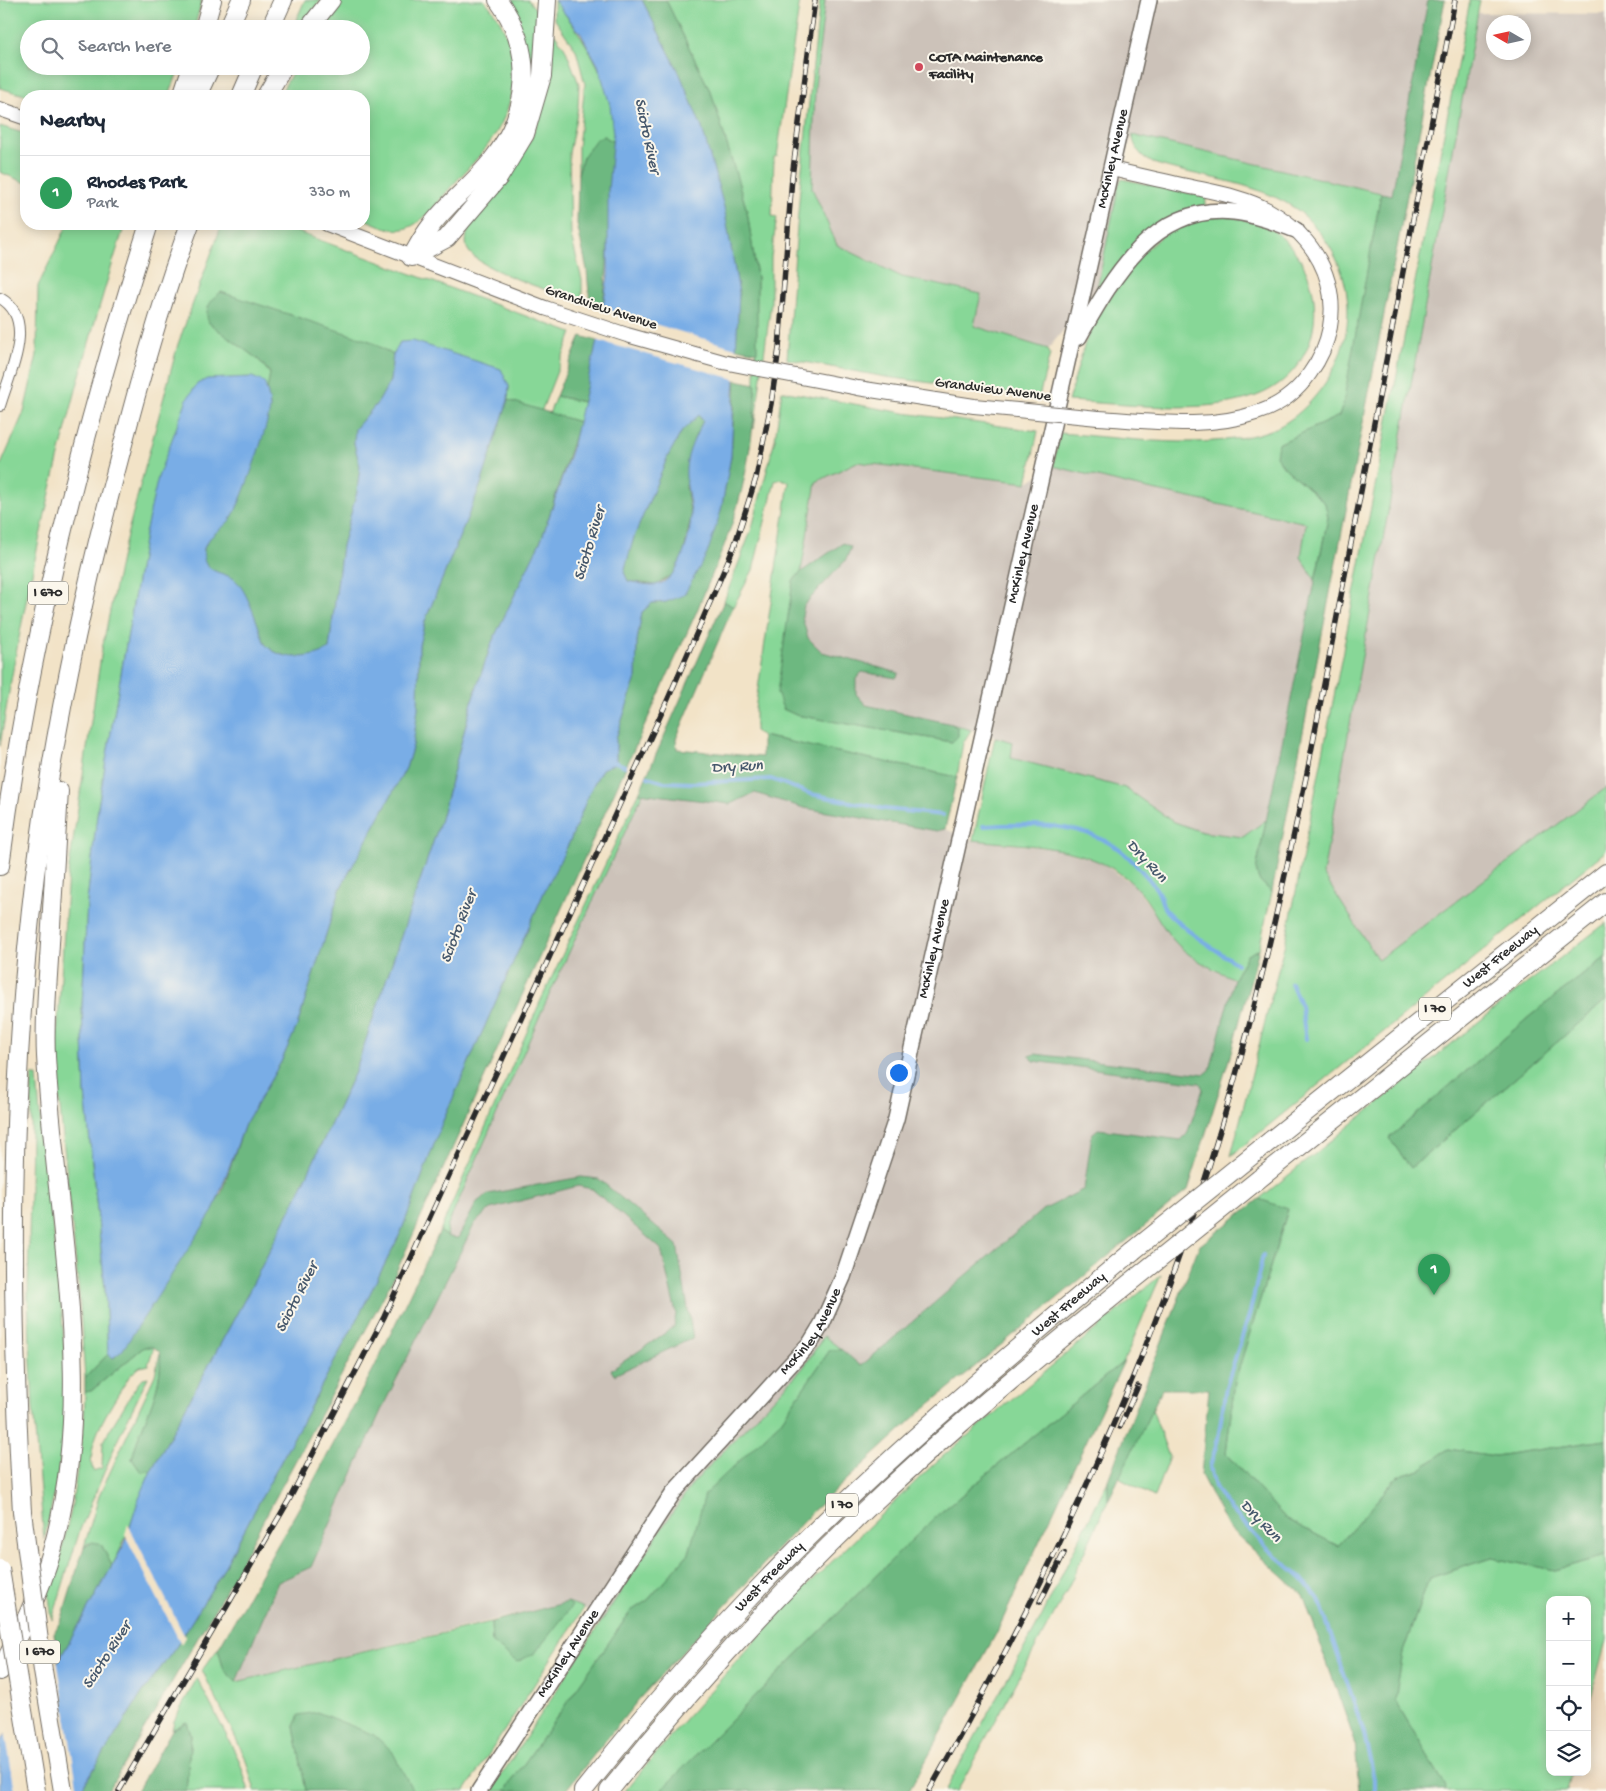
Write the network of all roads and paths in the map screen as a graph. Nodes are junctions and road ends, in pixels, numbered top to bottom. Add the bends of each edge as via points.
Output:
1 (212, 0) edge
2 (241, 0) edge
3 (283, 0) edge
4 (331, 0) edge
5 (498, 0) edge
6 (547, 0) edge
7 (1149, 0) edge
8 (206, 20) edge
9 (232, 20) edge
10 (274, 20) edge
11 (315, 20) edge
12 (189, 75) edge
13 (207, 75) edge
14 (250, 75) edge
15 (279, 75) edge
16 (184, 90) edge
17 (201, 90) edge
18 (244, 90) edge
19 (270, 90) edge
20 (0, 110) edge
21 (20, 116) edge
22 (1110, 169) junction
23 (147, 230) edge
24 (342, 230) edge
25 (1296, 230) junction
26 (187, 232) edge
27 (411, 257) junction
28 (0, 298) edge
29 (1069, 353) junction
30 (0, 406) edge
31 (65, 688) junction
32 (0, 866) edge
33 (1606, 873) edge
34 (1606, 902) edge
35 (0, 1569) edge
36 (0, 1671) edge
37 (36, 1791) edge
38 (64, 1791) edge
39 (480, 1791) edge
40 (583, 1791) edge
41 (609, 1791) edge

1 - 8 highway
2 - 9 highway
3 - 10 highway
4 - 11 highway
5 - 27 highway via 508,14 522,47 524,84 516,118 493,159 430,226
6 - 27 highway via 542,76 525,134 499,177 448,238
7 - 22 main road, McKinley Avenue
12 - 16 highway
13 - 17 highway
14 - 18 highway
15 - 19 highway
20 - 21 main road
22 - 25 main road, Grandview Avenue via 1248,202 1267,209
22 - 29 main road, McKinley Avenue
23 - 32 highway, I 670 via 76,476 49,588 27,695
24 - 27 main road, Grandview Avenue
25 - 27 main road, Grandview Avenue, bridge via 1313,249 1330,291 1332,311 1321,356 1295,392 1269,408 1209,422 1098,418 974,406 723,362 546,308
25 - 29 main road via 1243,214 1217,211 1200,213 1167,226 1132,256 1103,294
26 - 31 highway, I 670 via 155,328 120,452 90,566
28 - 30 street via 12,306 20,328
29 - 39 main road, McKinley Avenue via 896,1119 842,1279 811,1342 673,1492
31 - 36 highway via 46,1051 50,1129 72,1336 71,1438 52,1552 27,1618
31 - 38 highway, I 670, bridge via 35,875 22,1016 13,1250 22,1512 43,1671
33 - 40 highway, West Freeway / I 70, bridge via 1133,1250 979,1379 779,1566 679,1676
34 - 41 highway, West Freeway / I 70, bridge via 1007,1383 888,1489 732,1648
35 - 37 highway, I 670, bridge

